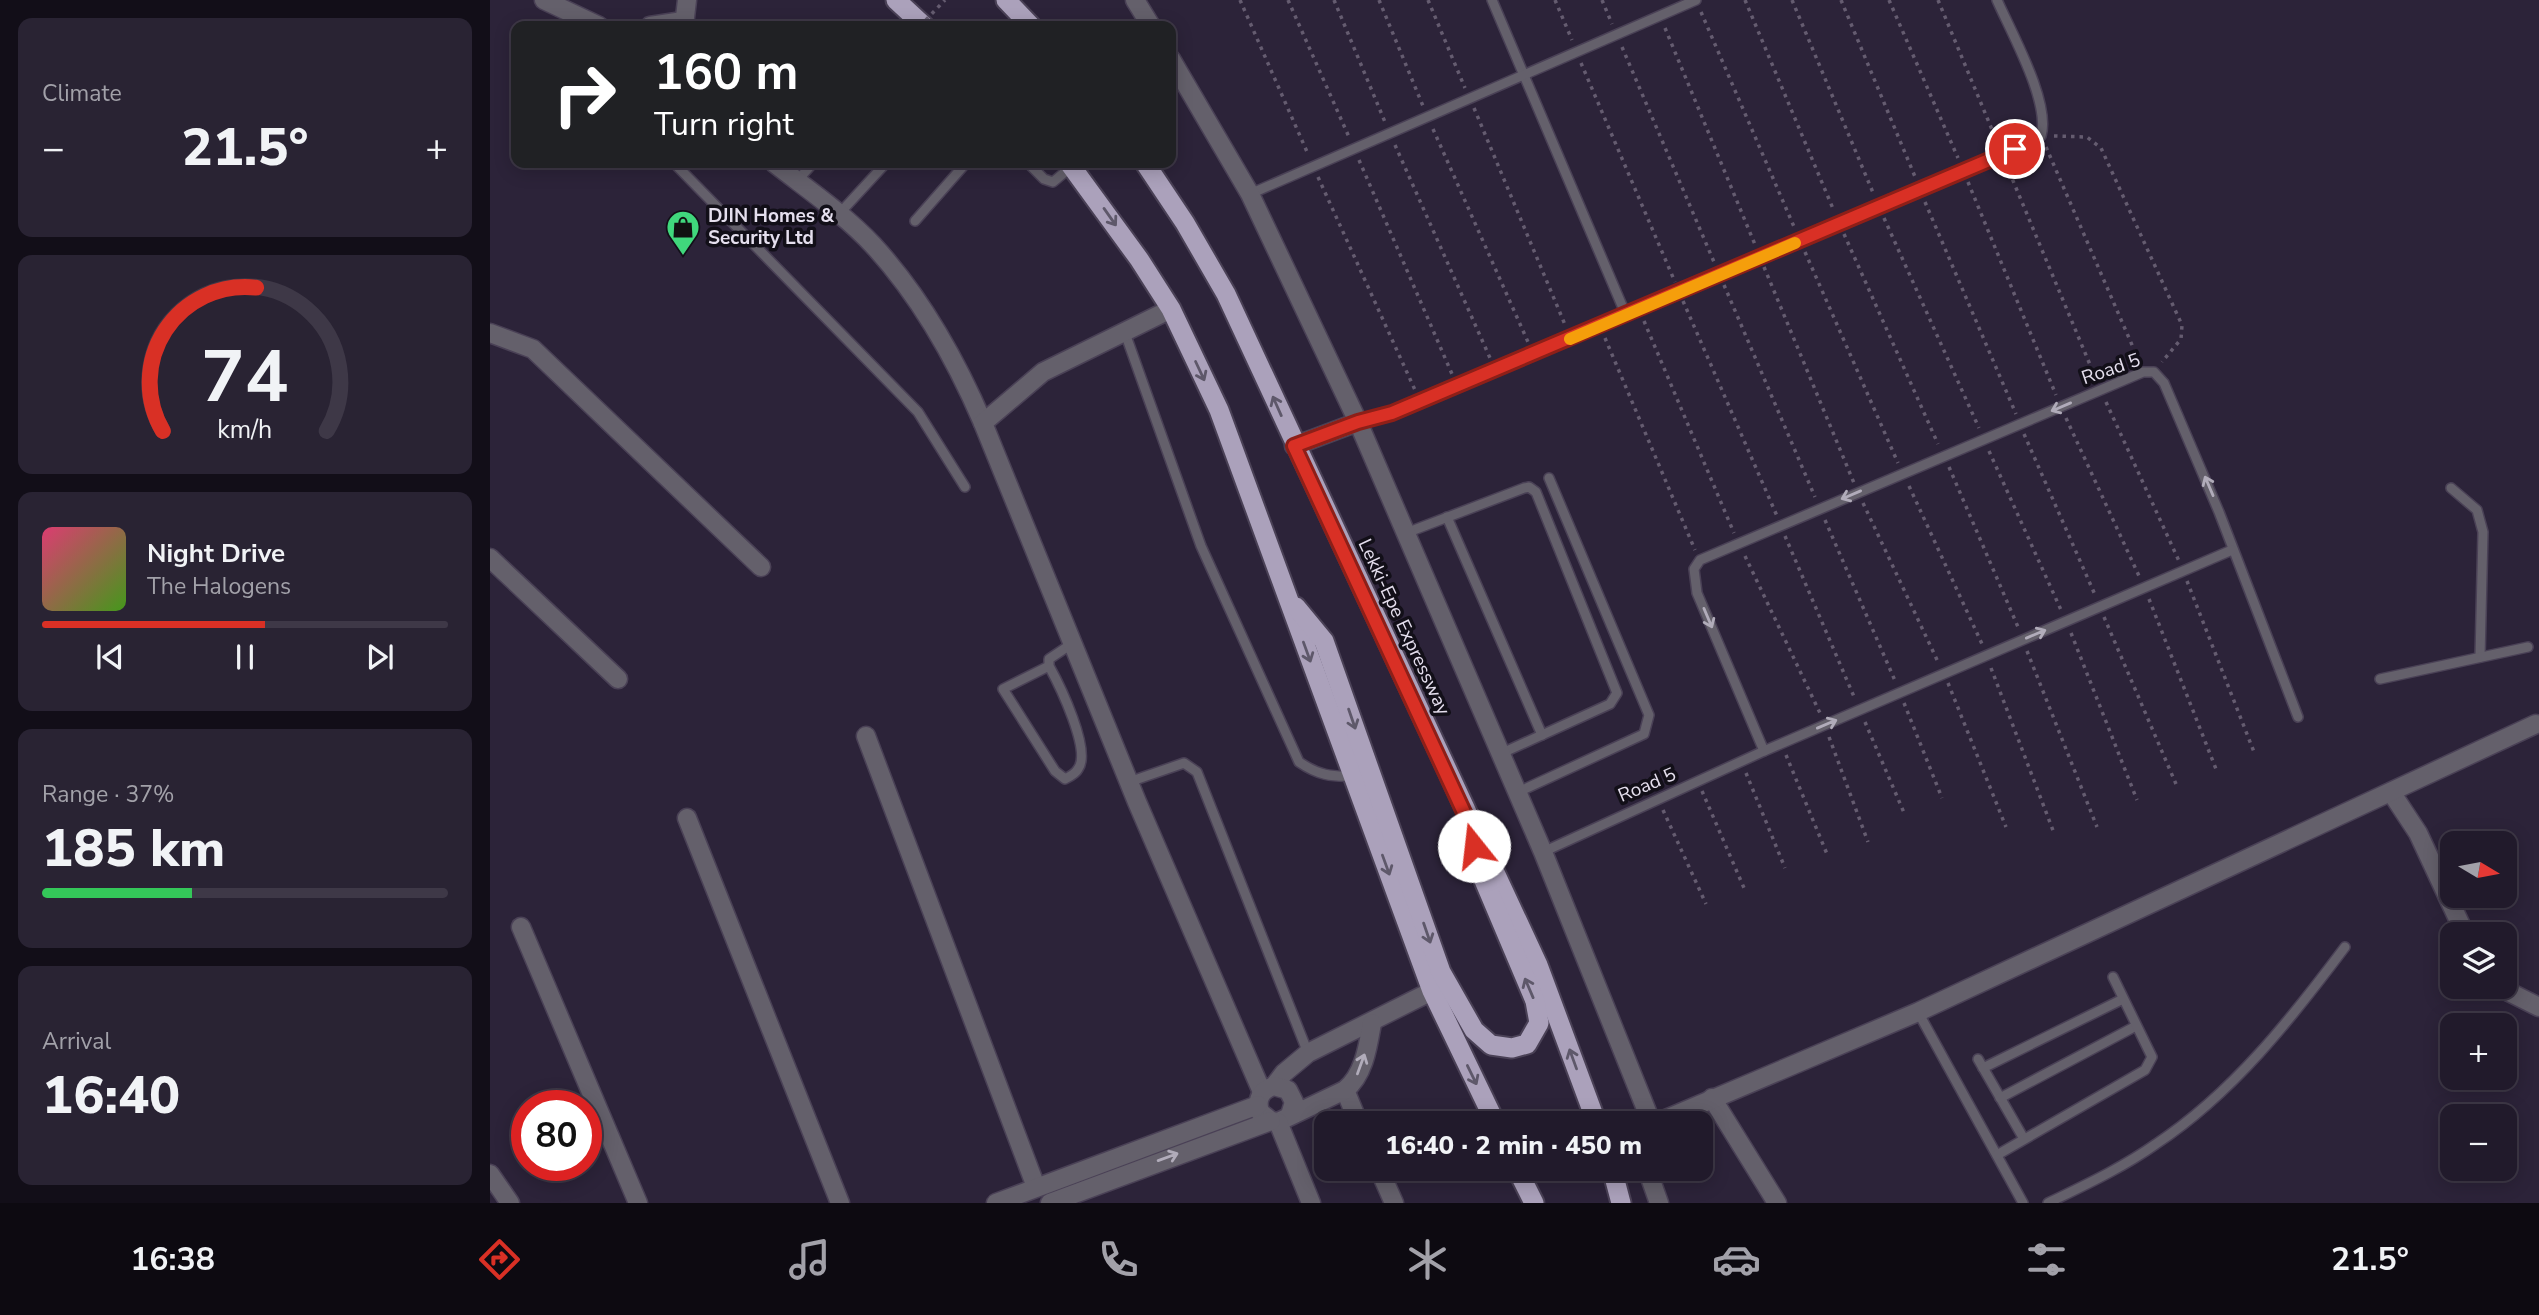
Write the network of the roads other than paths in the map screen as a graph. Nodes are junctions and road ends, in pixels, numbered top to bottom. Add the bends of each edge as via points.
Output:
1 (544, 0) edge
2 (687, 0) edge
3 (895, 0) edge
4 (1006, 0) edge
5 (1135, 0) edge
6 (1492, 0) edge
7 (1696, 0) edge
8 (1997, 0) edge
9 (588, 21) edge
10 (684, 21) edge
11 (917, 21) edge
12 (1026, 21) edge
13 (1148, 21) edge
14 (1176, 67) edge
15 (1523, 74) junction
16 (679, 168) edge
17 (780, 168) edge
18 (809, 168) edge
19 (881, 168) edge
20 (963, 168) edge
21 (1033, 168) edge
22 (1067, 168) edge
23 (1074, 168) edge
24 (1148, 168) edge
25 (797, 181) junction
26 (1251, 194) junction
27 (839, 214) junction
28 (915, 221) dead end
29 (1171, 309) junction
30 (1626, 315) junction
31 (490, 333) edge
32 (1125, 333) junction
33 (1358, 422) junction
34 (983, 423) junction
35 (1294, 446) junction
36 (1549, 478) dead end
37 (965, 487) dead end
38 (2451, 488) dead end
39 (1447, 517) junction
40 (1406, 533) junction
41 (2232, 550) junction
42 (490, 558) edge
43 (761, 567) dead end
44 (1287, 595) junction
45 (1073, 643) junction
46 (2528, 647) dead end
47 (2480, 657) junction
48 (1049, 666) junction
49 (618, 678) dead end
50 (2380, 679) dead end
51 (2298, 717) dead end
52 (2537, 724) edge
53 (1542, 735) junction
54 (866, 736) dead end
55 (1764, 751) junction
56 (1500, 754) junction
57 (1353, 776) junction
58 (1129, 782) junction
59 (2391, 792) junction
60 (1516, 793) junction
61 (687, 818) dead end
62 (1468, 821) junction
63 (1543, 852) junction
64 (2459, 922) edge
65 (521, 927) dead end
66 (2345, 947) dead end
67 (2113, 977) dead end
68 (1432, 991) junction
69 (2517, 996) edge
70 (2123, 999) junction
71 (2539, 1007) edge
72 (1918, 1012) junction
73 (1372, 1023) junction
74 (2136, 1026) junction
75 (1308, 1053) junction
76 (1345, 1090) junction
77 (1265, 1094) junction
78 (1712, 1098) junction
79 (2000, 1098) junction
80 (1354, 1111) edge
81 (1490, 1111) edge
82 (1592, 1111) edge
83 (1648, 1111) edge
84 (1682, 1111) edge
85 (1279, 1120) junction
86 (2024, 1139) junction
87 (1997, 1155) junction
88 (490, 1174) edge
89 (1384, 1181) edge
90 (1523, 1181) edge
91 (1616, 1181) edge
92 (1652, 1181) edge
93 (1036, 1188) junction
94 (510, 1203) edge
95 (638, 1203) edge
96 (840, 1203) edge
97 (996, 1203) edge
98 (1050, 1203) edge
99 (1311, 1203) edge
100 (1394, 1203) edge
101 (1534, 1203) edge
102 (1622, 1203) edge
103 (1660, 1203) edge
104 (1777, 1203) edge
105 (2023, 1203) edge
106 (2048, 1203) edge

1 - 9 street
2 - 10 street
3 - 11 highway
4 - 12 highway
5 - 13 street
6 - 15 lane
7 - 15 lane
8 - 30 lane via 2039,99 2045,124 2041,135
14 - 26 street
15 - 26 lane
15 - 30 lane
16 - 37 lane via 918,412
17 - 25 street
18 - 25 lane
19 - 27 lane
20 - 28 lane
21 - 22 lane via 1053,182
23 -> 29 highway
35 -> 24 highway, Lekki-Epe Expressway via 1226,294
25 - 27 street
26 - 33 street
27 - 34 street via 873,244 900,278 962,375
29 - 32 street
29 -> 44 highway via 1219,410
30 - 33 lane via 1392,413
31 - 43 street via 533,349
32 - 34 street via 1043,372
32 - 57 lane via 1201,547 1299,762 1329,777
33 - 35 street
33 - 40 street
34 - 45 street
35 - 62 highway, Lekki-Epe Expressway
36 - 60 lane via 1648,715 1644,734
38 - 47 lane via 2477,509 2483,532
39 - 40 lane
39 - 53 lane
39 - 53 lane via 1524,488 1536,492 1617,693 1610,704
40 - 56 street
41 - 51 lane
55 -> 41 lane, Road 5
41 -> 55 lane, Road 5 via 2164,383 2148,372 1738,542 1700,560 1694,569 1697,593
42 - 49 street
44 -> 57 highway
44 -> 62 highway via 1324,641 1441,972 1474,1030 1491,1045 1512,1048 1527,1044 1539,1023 1535,1001 1480,871
45 - 48 lane via 1049,660
45 - 58 street
46 - 47 lane
47 - 50 lane
48 - 48 lane via 1003,689 1055,771 1065,779 1079,769 1082,757 1074,721
52 - 59 street
53 - 56 lane
54 - 93 street
55 - 63 lane, Road 5
56 - 60 street
57 -> 68 highway
58 - 75 lane via 1184,763 1197,772
58 - 77 street
59 - 64 street via 2418,833
59 - 72 street
60 - 63 street
61 - 96 street
82 -> 62 highway, Lekki-Epe Expressway via 1538,965
63 - 83 street
65 - 95 street
66 - 106 lane via 2295,1013 2200,1111 2118,1168
67 - 70 lane
68 - 73 street
68 -> 81 highway
69 - 71 street
70 - 74 lane
70 - 79 lane via 1980,1064
72 - 78 street
72 - 87 lane
73 - 75 street
76 -> 73 street via 1354,1083 1362,1064
74 - 79 lane
74 - 86 lane via 2152,1057 2144,1070
75 - 77 street
76 - 80 street
76 - 85 street
77 - 85 street via 1265,1118
77 - 85 street via 1288,1090 1292,1095 1294,1102
77 - 93 street
78 - 84 street
78 - 104 street
79 - 86 lane
98 -> 85 street
85 - 99 street
86 - 87 lane
87 - 105 lane
88 - 94 street
89 - 100 street
90 - 101 highway
91 - 102 highway
92 - 103 street
93 - 97 street

